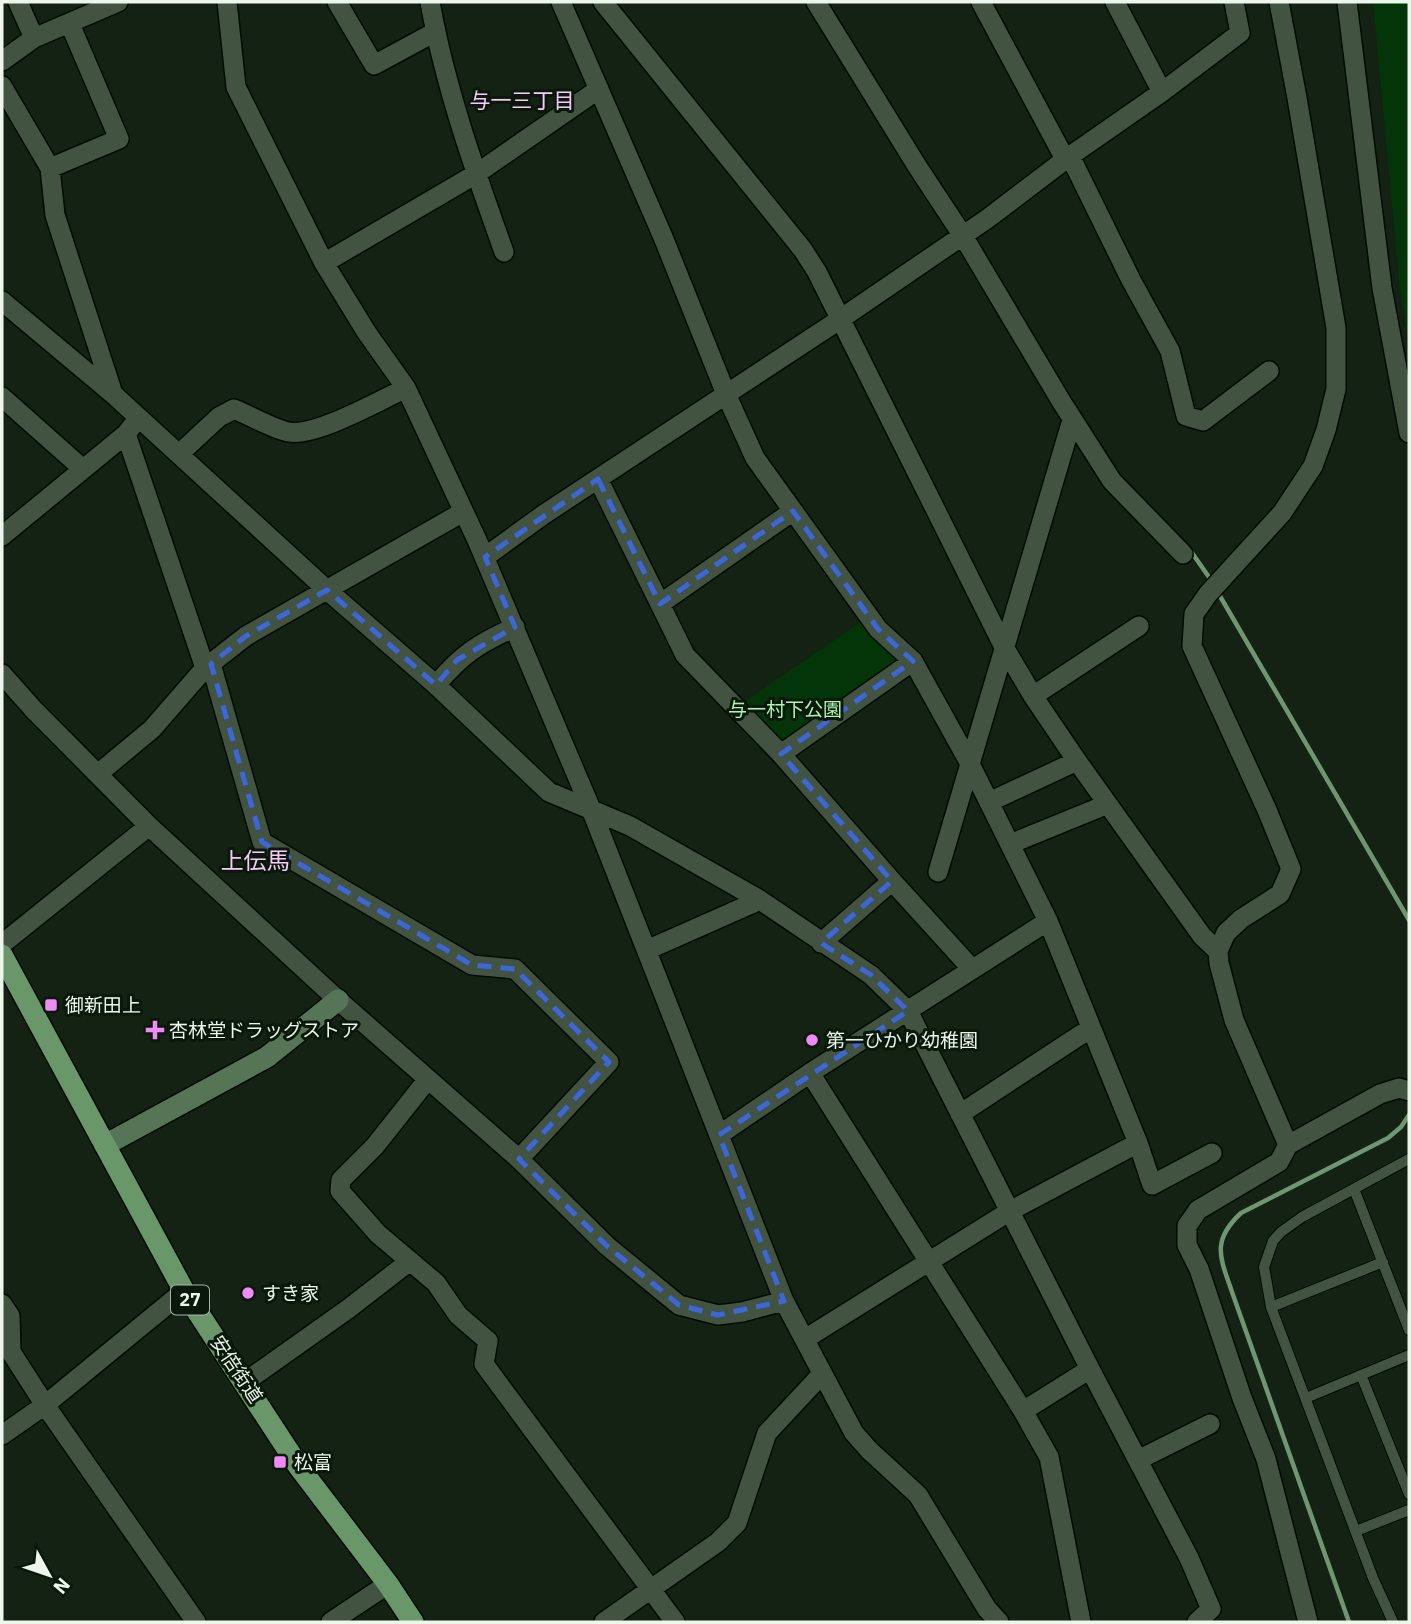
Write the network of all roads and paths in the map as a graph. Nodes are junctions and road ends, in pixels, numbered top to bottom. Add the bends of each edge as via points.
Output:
1 (18, 2) edge
2 (118, 2) edge
3 (227, 2) edge
4 (337, 2) edge
5 (430, 2) edge
6 (561, 2) edge
7 (603, 2) edge
8 (816, 2) edge
9 (981, 2) edge
10 (1115, 2) edge
11 (1234, 2) edge
12 (1279, 2) edge
13 (1348, 2) edge
14 (70, 24) junction
15 (435, 32) junction
16 (34, 38) junction
17 (2, 61) edge
18 (2, 86) edge
19 (599, 89) junction
20 (1162, 92) junction
21 (1067, 158) junction
22 (50, 167) junction
23 (476, 174) junction
24 (963, 236) junction
25 (504, 252) dead end
26 (324, 263) junction
27 (2, 301) edge
28 (839, 320) junction
29 (1269, 371) dead end
30 (406, 388) junction
31 (113, 394) junction
32 (726, 394) junction
33 (2, 397) edge
34 (1072, 420) junction
35 (132, 427) junction
36 (1409, 433) edge
37 (179, 454) junction
38 (83, 469) junction
39 (598, 479) junction
40 (793, 511) junction
41 (463, 512) junction
42 (2, 536) edge
43 (1183, 554) dead end
44 (485, 557) junction
45 (327, 590) junction
46 (660, 604) junction
47 (1139, 626) dead end
48 (515, 627) junction
49 (1004, 647) junction
50 (913, 661) junction
51 (208, 666) junction
52 (2, 674) edge
53 (436, 685) junction
54 (1033, 696) junction
55 (781, 754) junction
56 (1077, 761) junction
57 (970, 762) junction
58 (99, 773) junction
59 (989, 802) junction
60 (1108, 804) junction
61 (591, 809) junction
62 (149, 826) junction
63 (1010, 844) junction
64 (937, 872) dead end
65 (892, 881) junction
66 (760, 901) junction
67 (1048, 921) junction
68 (821, 943) junction
69 (2, 944) edge
70 (647, 950) junction
71 (1218, 951) junction
72 (2, 955) edge
73 (972, 969) junction
74 (338, 1000) junction
75 (908, 1011) junction
76 (1091, 1028) junction
77 (810, 1073) junction
78 (428, 1079) junction
79 (1404, 1090) edge
80 (960, 1114) junction
81 (719, 1135) junction
82 (1138, 1143) junction
83 (105, 1145) junction
84 (1288, 1146) junction
85 (1212, 1153) dead end
86 (519, 1159) junction
87 (1409, 1159) edge
88 (1354, 1189) junction
89 (1010, 1212) junction
90 (410, 1261) junction
91 (929, 1262) junction
92 (1383, 1262) junction
93 (184, 1291) junction
94 (784, 1301) junction
95 (2, 1304) edge
96 (1271, 1307) junction
97 (1409, 1330) edge
98 (805, 1339) junction
99 (1409, 1355) edge
100 (1090, 1369) junction
101 (822, 1374) junction
102 (1361, 1375) junction
103 (245, 1381) junction
104 (1307, 1398) junction
105 (45, 1405) junction
106 (1023, 1411) junction
107 (1210, 1424) dead end
108 (2, 1435) edge
109 (1138, 1460) junction
110 (1409, 1494) edge
111 (1409, 1510) edge
112 (1356, 1531) junction
113 (388, 1584) junction
114 (650, 1590) junction
115 (196, 1622) edge
116 (331, 1622) edge
117 (413, 1622) edge
118 (604, 1622) edge
119 (675, 1622) edge
120 (999, 1622) edge
121 (1081, 1622) edge
122 (1197, 1622) edge
123 (1308, 1622) edge
124 (1393, 1622) edge

1 - 16 street
2 - 14 street
3 - 26 street via 236,87
4 - 15 street via 374,65
5 - 15 street
6 - 19 street
7 - 28 street via 803,250
8 - 24 street
9 - 21 street
10 - 20 street
11 - 20 street via 1240,33
12 - 71 street via 1336,328 1338,374 1326,430 1312,466 1282,513 1195,614 1192,646 1291,869 1280,894 1241,919 1226,933
13 - 36 street via 1382,288
14 - 16 street
14 - 22 street via 119,139
15 - 23 street
16 - 17 street
18 - 22 street
19 - 23 street
19 - 32 street
20 - 21 street
21 - 24 street
21 - 29 street via 1170,351 1186,416 1203,421
22 - 31 street via 55,215
23 - 25 street
23 - 26 street
24 - 28 street
24 - 34 street
26 - 30 street
27 - 31 street
28 - 32 street
28 - 49 street
30 - 37 street via 307,431 290,432 234,409
30 - 41 street
31 - 35 street
32 - 39 street
32 - 40 street via 755,458
33 - 38 street
34 - 43 street via 1112,481
34 - 49 street
35 - 37 street
35 - 38 street
35 - 51 street
37 - 45 street
38 - 42 street
39 - 44 street
39 - 46 street
40 - 46 street
40 - 50 street via 878,629
41 - 44 street
41 - 45 street
44 - 48 street
45 - 51 street via 246,636
45 - 53 street
46 - 55 street via 685,654
47 - 54 street
48 - 53 street via 457,660
48 - 61 street
49 - 54 street
49 - 57 street
50 - 55 street
50 - 57 street
51 - 58 street via 152,729
51 - 86 street via 262,842 472,965 516,969 609,1062
52 - 58 street
53 - 61 street via 549,792
54 - 56 street
55 - 65 street
56 - 59 street
56 - 60 street
57 - 59 street
57 - 64 street
58 - 62 street
59 - 63 street
60 - 63 street
60 - 71 street via 1202,936
61 - 66 street via 630,826
61 - 70 street
62 - 69 street
62 - 74 street
63 - 67 street
65 - 68 street
65 - 73 street
66 - 68 street
66 - 70 street
67 - 73 street
67 - 76 street
68 - 75 street via 871,975
70 - 81 street
71 - 84 street via 1234,1020
72 - 83 main road, 安倍街道 / 27
73 - 75 street
74 - 78 street
74 - 83 street via 267,1057
75 - 77 street
75 - 80 street
76 - 80 street
76 - 82 street
77 - 81 street
77 - 91 street
78 - 86 street
78 - 90 street via 375,1146 341,1180 340,1191 378,1234
79 - 84 street via 1380,1094
80 - 89 street
81 - 94 street
82 - 85 street via 1152,1185
82 - 89 street
83 - 93 main road, 安倍街道 / 27
84 - 123 street via 1279,1162 1198,1210 1186,1226 1187,1245 1266,1459
86 - 94 street via 607,1246 679,1305 718,1315
87 - 88 lane
88 - 92 lane
88 - 96 lane via 1302,1217 1273,1241 1264,1267
89 - 91 street
89 - 100 street
90 - 103 street
90 - 114 street via 488,1341 484,1364
91 - 98 street
91 - 106 street
92 - 96 lane
92 - 97 lane
93 - 103 main road, 安倍街道 / 27
93 - 105 street
94 - 98 street
95 - 105 street via 10,1316 11,1352
96 - 104 lane
98 - 101 street
99 - 102 lane
100 - 106 street
100 - 109 street
101 - 114 street via 768,1433 737,1523
101 - 120 street via 854,1433 918,1495
102 - 104 lane
102 - 110 lane
103 - 113 main road, 安倍街道 / 27 via 299,1466
104 - 112 lane
105 - 108 street
105 - 115 street
106 - 121 street via 1049,1457
107 - 109 street
109 - 122 street via 1211,1609
111 - 112 lane
112 - 124 lane
113 - 116 street
113 - 117 main road, 安倍街道 / 27
114 - 118 street
114 - 119 street

